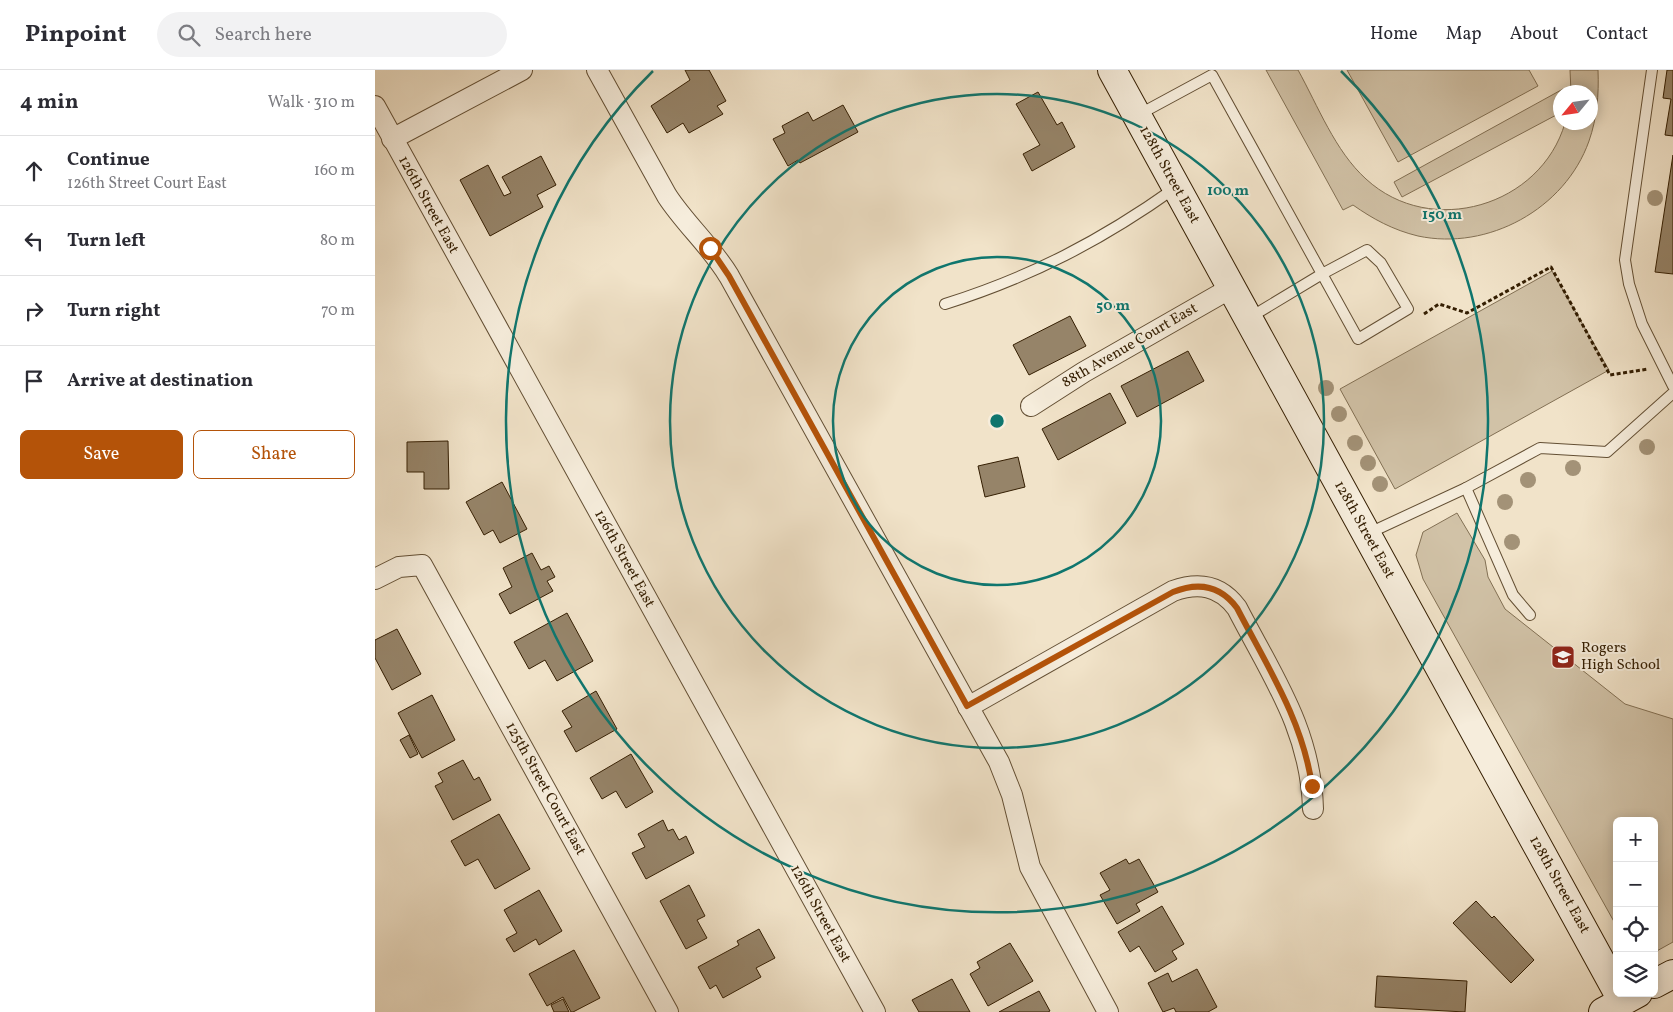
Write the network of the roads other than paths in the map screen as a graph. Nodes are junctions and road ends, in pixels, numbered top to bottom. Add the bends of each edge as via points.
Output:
1 (522, 70) edge
2 (597, 70) edge
3 (1112, 70) edge
4 (1652, 70) edge
5 (375, 106) edge
6 (1137, 116) junction
7 (392, 139) junction
8 (1176, 188) junction
9 (1322, 274) junction
10 (1231, 288) junction
11 (945, 304) dead end
12 (1248, 319) junction
13 (1673, 386) edge
14 (1673, 392) edge
15 (1031, 406) dead end
16 (1466, 488) junction
17 (1366, 534) junction
18 (375, 579) edge
19 (1530, 615) dead end
20 (967, 706) junction
21 (1313, 809) dead end
22 (1673, 974) edge
23 (1658, 982) edge
24 (1621, 1000) edge
25 (668, 1012) edge
26 (875, 1012) edge
27 (1108, 1012) edge

1 - 7 street
2 - 20 street via 679,215 710,248 724,269
3 - 6 street, 128th Street East
4 - 13 lane via 1625,260 1642,324
5 - 7 street, 126th Street East
6 - 8 street, 128th Street East
6 - 9 lane via 1212,75
7 - 26 street, 126th Street East
8 - 10 street, 128th Street East
8 - 11 lane via 1097,240 1054,262
9 - 9 lane via 1358,339 1408,309 1381,263 1367,250
9 - 12 lane
10 - 12 street, 128th Street East
10 - 15 street, 88th Avenue Court East
12 - 17 street, 128th Street East
14 - 16 lane via 1607,452 1540,448
16 - 17 lane
16 - 19 lane via 1513,594
17 - 24 street, 128th Street East
18 - 25 street, 125th Street Court East via 399,567 422,565
20 - 21 street via 1173,592 1192,586 1208,586 1224,593 1237,608 1295,719 1309,763
20 - 27 street via 1006,778 1025,852 1038,886
22 - 23 street

